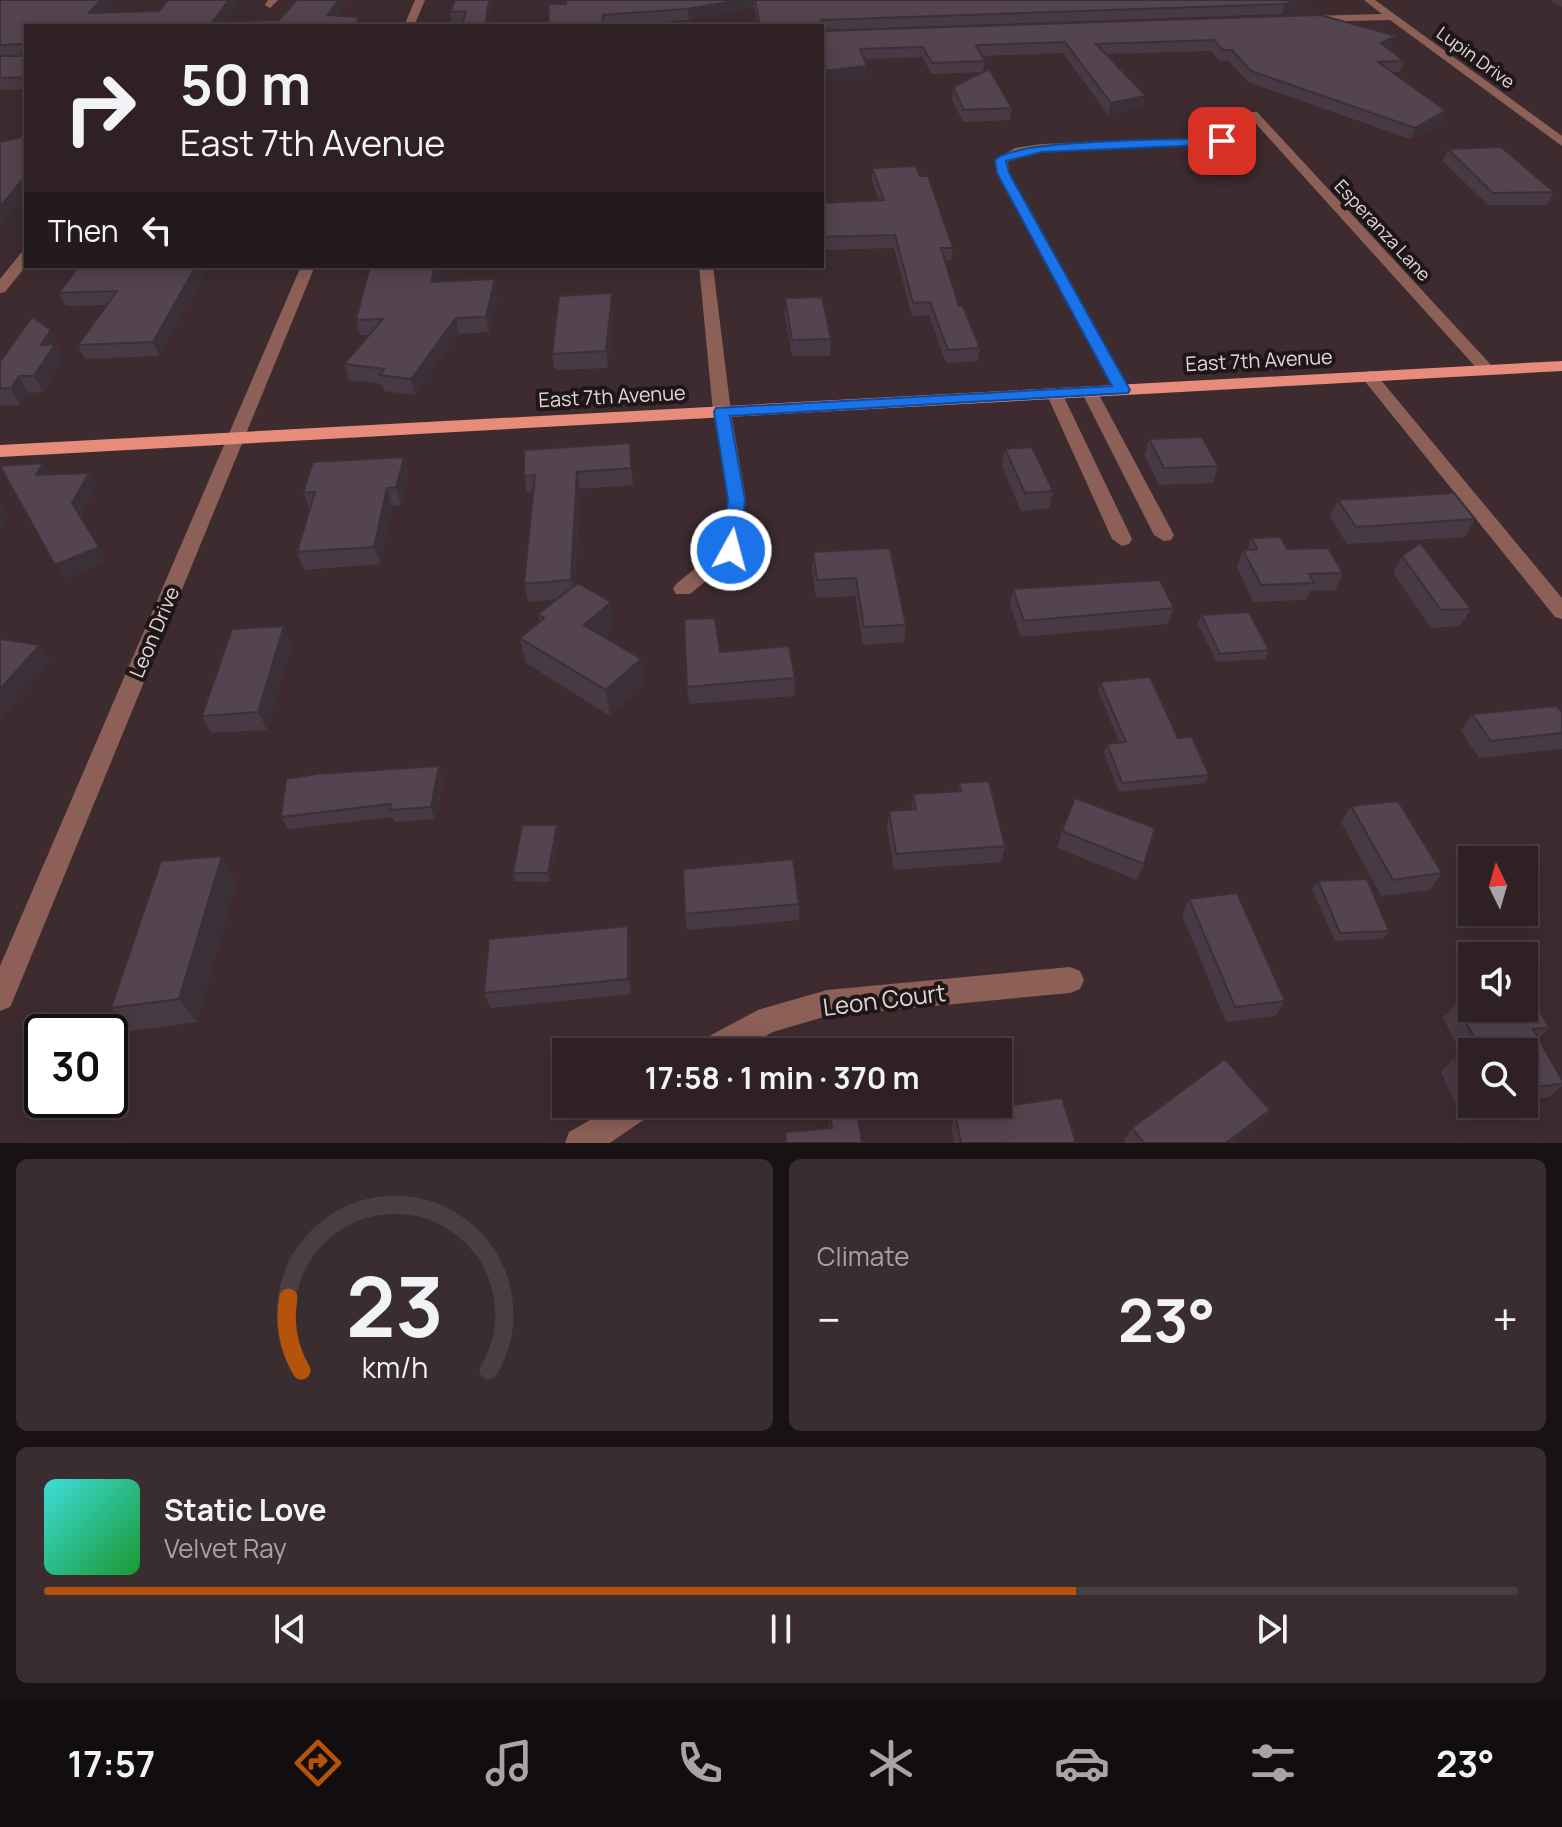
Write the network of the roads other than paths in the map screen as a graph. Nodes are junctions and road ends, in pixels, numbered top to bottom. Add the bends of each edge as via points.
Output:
1 (420, 0) edge
2 (1369, 0) edge
3 (1392, 17) junction
4 (1297, 20) edge
5 (410, 24) edge
6 (1253, 114) dead end
7 (1222, 141) dead end
8 (1562, 142) edge
9 (24, 259) edge
10 (307, 268) edge
11 (706, 268) edge
12 (0, 289) edge
13 (1562, 366) edge
14 (1487, 370) junction
15 (1369, 376) junction
16 (1122, 390) junction
17 (1089, 391) junction
18 (1054, 393) junction
19 (722, 412) junction
20 (236, 438) junction
21 (0, 451) edge
22 (1164, 535) dead end
23 (1122, 539) dead end
24 (683, 589) dead end
25 (1562, 612) edge
26 (1070, 980) dead end
27 (0, 998) edge
28 (734, 1038) edge
29 (624, 1118) edge
30 (580, 1143) edge

1 - 5 street
2 - 3 street, Lupin Drive
3 - 4 street
3 - 8 street, Lupin Drive
6 - 14 street, Esperanza Lane
7 - 16 street via 1042,148 1001,160 1003,173
9 - 12 street
10 - 20 street, Leon Drive
11 - 19 street
13 - 14 main road, East 7th Avenue
14 - 15 main road, East 7th Avenue
15 - 16 main road, East 7th Avenue
15 - 25 street
16 - 17 main road, East 7th Avenue
17 - 18 main road, East 7th Avenue
17 - 22 street
18 - 19 main road, East 7th Avenue
18 - 23 street
19 - 20 main road, East 7th Avenue
19 - 24 street via 737,500 731,550
20 - 21 main road, East 7th Avenue
20 - 27 street, Leon Drive
26 - 28 street, Leon Court via 827,1003 768,1020
29 - 30 street

